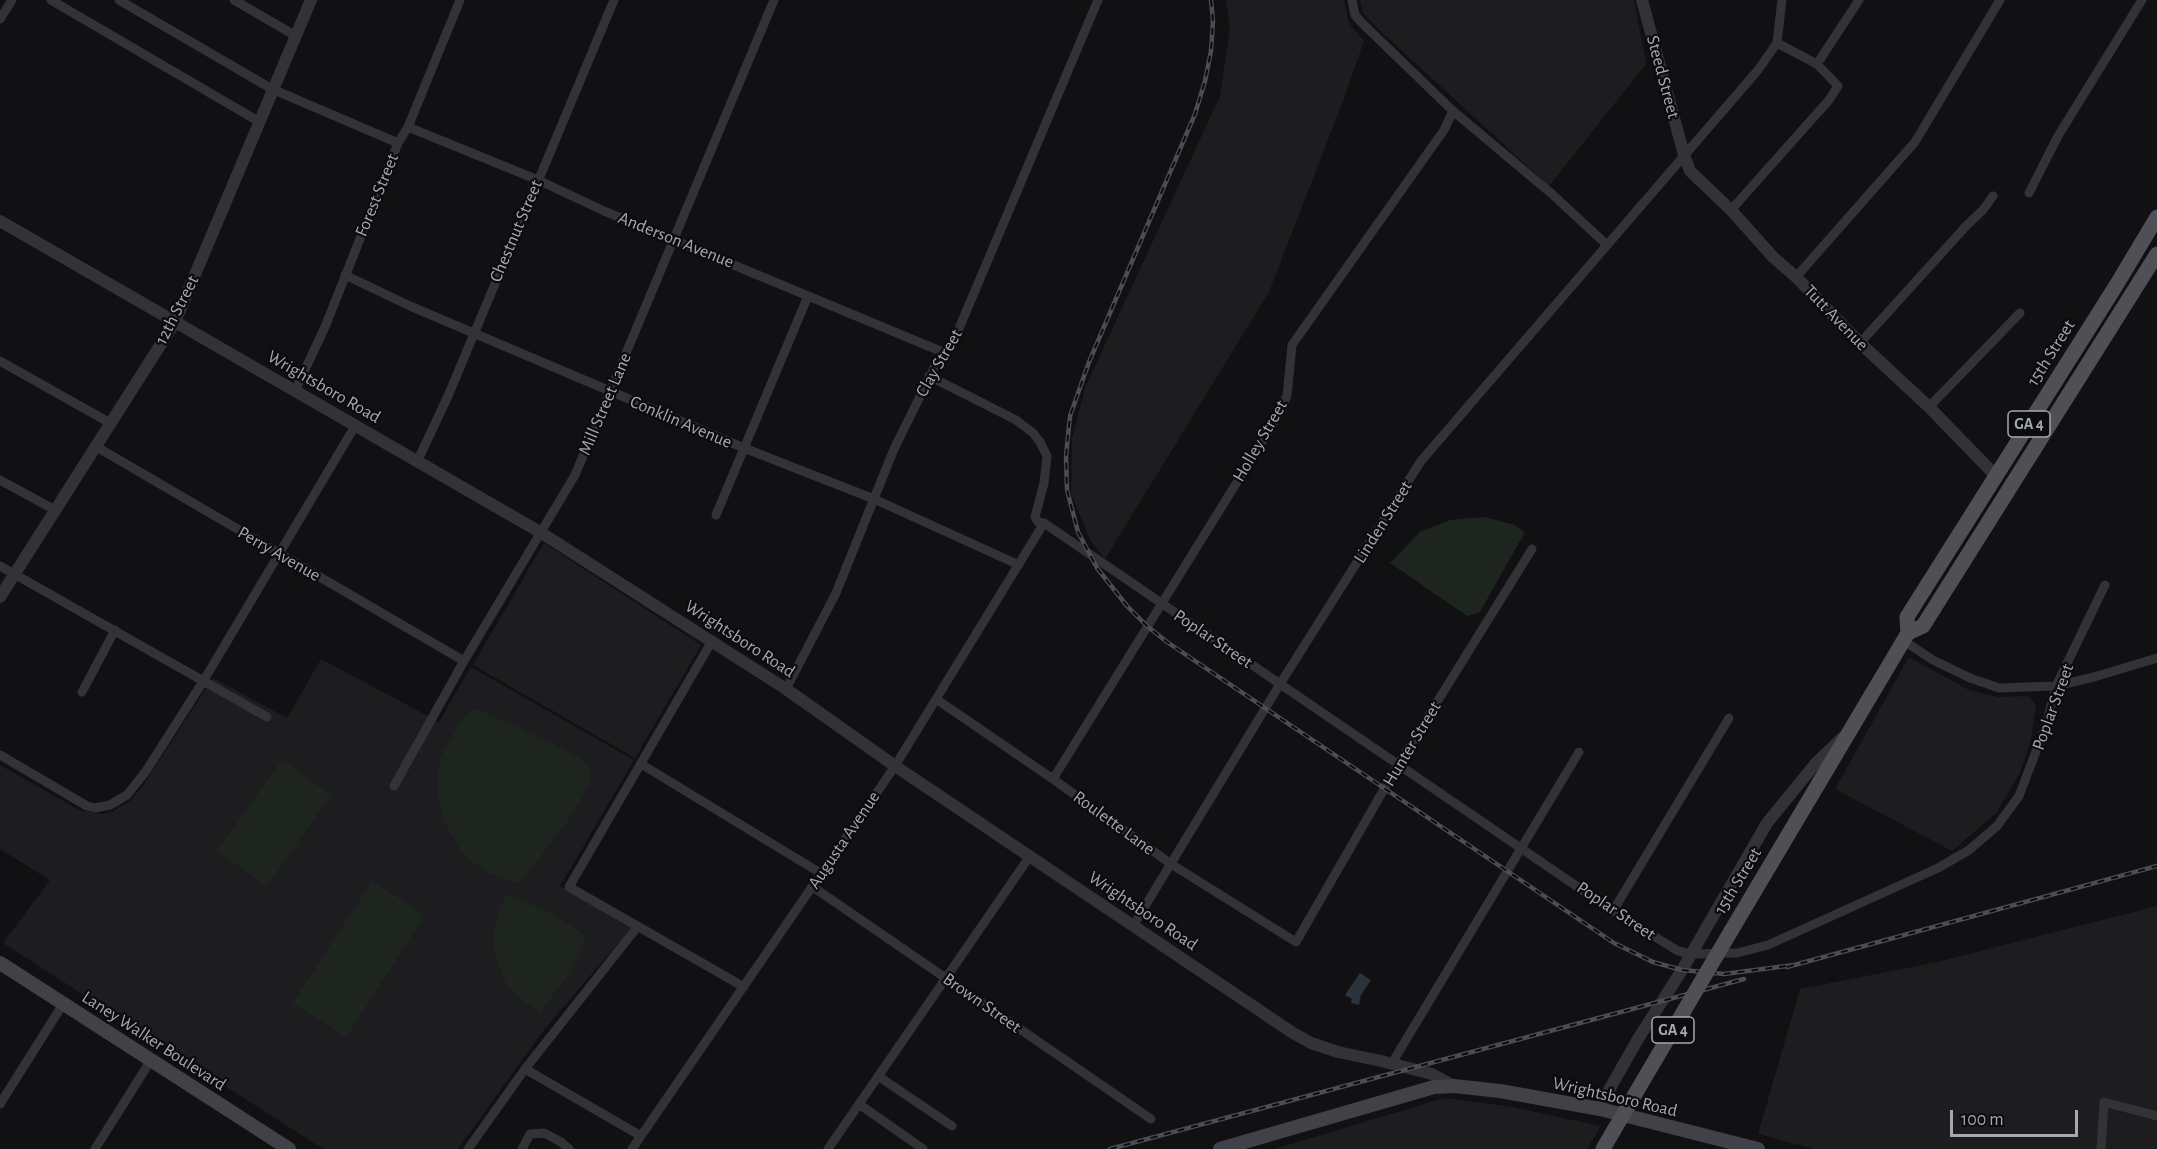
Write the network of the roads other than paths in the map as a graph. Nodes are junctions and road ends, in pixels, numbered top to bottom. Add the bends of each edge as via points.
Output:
1 (12, 0) edge
2 (51, 0) edge
3 (119, 0) edge
4 (234, 0) edge
5 (311, 0) edge
6 (460, 0) edge
7 (614, 0) edge
8 (1098, 0) edge
9 (1352, 0) edge
10 (1642, 0) edge
11 (1782, 0) edge
12 (1859, 0) edge
13 (2000, 0) edge
14 (2142, 0) edge
15 (770, 1) edge
16 (1, 16) edge
17 (296, 36) junction
18 (1777, 43) junction
19 (1817, 64) junction
20 (272, 88) junction
21 (1453, 111) junction
22 (258, 121) junction
23 (408, 128) junction
24 (398, 143) junction
25 (1684, 155) junction
26 (538, 180) junction
27 (2029, 193) dead end
28 (1993, 196) dead end
29 (1731, 210) junction
30 (2157, 217) edge
31 (0, 221) edge
32 (673, 240) junction
33 (1607, 245) junction
34 (2157, 254) edge
35 (345, 275) junction
36 (1796, 277) junction
37 (808, 296) junction
38 (2020, 313) dead end
39 (175, 322) junction
40 (474, 332) junction
41 (1860, 343) junction
42 (945, 352) junction
43 (0, 361) edge
44 (929, 376) junction
45 (295, 391) junction
46 (610, 391) junction
47 (1929, 407) junction
48 (110, 423) junction
49 (356, 426) junction
50 (95, 446) junction
51 (744, 448) junction
52 (417, 462) junction
53 (1996, 476) junction
54 (0, 480) edge
55 (874, 498) junction
56 (55, 510) junction
57 (716, 515) dead end
58 (1044, 523) junction
59 (540, 532) junction
60 (1532, 549) dead end
61 (279, 553) junction
62 (1018, 565) junction
63 (0, 566) edge
64 (15, 574) junction
65 (2106, 585) dead end
66 (0, 597) edge
67 (1161, 603) junction
68 (115, 630) junction
69 (1906, 637) junction
70 (712, 641) junction
71 (2157, 658) edge
72 (464, 661) junction
73 (204, 680) junction
74 (1280, 684) junction
75 (2056, 686) junction
76 (786, 689) junction
77 (82, 692) dead end
78 (936, 699) junction
79 (267, 717) dead end
80 (1729, 718) dead end
81 (1851, 729) junction
82 (1579, 752) dead end
83 (0, 755) edge
84 (641, 764) junction
85 (1398, 765) junction
86 (895, 766) junction
87 (1053, 779) junction
88 (394, 786) dead end
89 (1521, 847) junction
90 (1030, 856) junction
91 (1171, 864) junction
92 (822, 874) junction
93 (813, 887) junction
94 (1613, 911) junction
95 (638, 926) junction
96 (1133, 926) junction
97 (1296, 942) joint
98 (1691, 954) junction
99 (0, 963) edge
100 (947, 978) junction
101 (744, 987) junction
102 (63, 1004) junction
103 (151, 1060) junction
104 (1392, 1064) junction
105 (525, 1069) junction
106 (878, 1076) junction
107 (1458, 1086) junction
108 (0, 1104) edge
109 (859, 1104) junction
110 (1600, 1109) junction
111 (2157, 1116) edge
112 (1151, 1119) dead end
113 (952, 1126) dead end
114 (641, 1136) junction
115 (1251, 1145) edge
116 (95, 1149) edge
117 (290, 1149) edge
118 (468, 1149) edge
119 (522, 1149) edge
120 (568, 1149) edge
121 (632, 1149) edge
122 (828, 1149) edge
123 (923, 1149) edge
124 (1220, 1149) edge
125 (1603, 1149) edge
126 (1758, 1149) edge
127 (2101, 1149) edge

1 - 16 street
2 - 22 street
3 - 20 street
4 - 17 street
5 - 17 street, 12th Street
6 - 23 street, Forest Street
7 - 26 street, Chestnut Street
8 - 42 street, Clay Street via 952,345
9 - 21 street via 1355,15 1362,23
10 - 25 street, Steed Street
11 - 18 street
12 - 19 street
13 - 36 street via 1915,142
14 - 27 street via 2058,136
15 - 32 street, Mill Street Lane
17 - 20 street, 12th Street
18 - 19 street
18 - 25 street, Linden Street
19 - 29 street via 1838,86
20 - 22 street, 12th Street
20 - 24 street
21 - 33 street
21 - 67 street, Holley Street via 1444,130 1292,345 1287,396 1273,424
22 - 39 street, 12th Street
23 - 24 street, Forest Street
23 - 26 street, Anderson Avenue
24 - 35 street, Forest Street
25 - 29 street, Tutt Avenue via 1690,171
25 - 33 street, Linden Street
26 - 32 street, Anderson Avenue
26 - 40 street, Chestnut Street
28 - 41 street
29 - 36 street, Tutt Avenue
30 - 53 main road, 15th Street / GA 4
31 - 39 street, Wrightsboro Road
32 - 37 street, Anderson Avenue
32 - 46 street, Mill Street Lane
33 - 74 street, Linden Street via 1421,461
34 - 69 main road, 15th Street / GA 4 via 1923,626
35 - 40 street, Conklin Avenue
35 - 45 street, Forest Street
36 - 41 street, Tutt Avenue
37 - 42 street, Anderson Avenue
37 - 51 street
38 - 47 street
39 - 45 street, Wrightsboro Road
39 - 48 street, 12th Street
40 - 46 street, Conklin Avenue
40 - 52 street, Chestnut Street
41 - 47 street, Tutt Avenue
42 - 44 street, Clay Street
43 - 48 street
44 - 55 street, Clay Street
44 - 58 street via 1016,420 1033,433 1047,456 1035,517
45 - 49 street, Wrightsboro Road
46 - 51 street, Conklin Avenue
46 - 59 street, Mill Street Lane via 575,475
47 - 53 street, Tutt Avenue
48 - 50 street, 12th Street
49 - 52 street, Wrightsboro Road
49 - 61 street
50 - 56 street, 12th Street
50 - 61 street, Perry Avenue
51 - 55 street, Conklin Avenue
51 - 57 street
52 - 59 street, Wrightsboro Road
53 - 69 main road, 15th Street / GA 4 via 1907,617
54 - 56 street
55 - 62 street, Conklin Avenue
55 - 76 street, Clay Street via 836,593
56 - 64 street, 12th Street
58 - 62 street, Augusta Avenue
58 - 67 street, Poplar Street
59 - 70 street, Wrightsboro Road
59 - 72 street, Mill Street Lane
60 - 85 street, Hunter Street
61 - 72 street, Perry Avenue
61 - 73 street
62 - 78 street, Augusta Avenue
63 - 64 street
64 - 66 street, 12th Street
64 - 68 street
65 - 75 street, Poplar Street
67 - 74 street, Poplar Street
67 - 87 street, Holley Street
68 - 73 street
68 - 77 street
69 - 75 street via 1942,665 1999,688
69 - 81 main road, 15th Street / GA 4
70 - 76 street, Wrightsboro Road
70 - 84 street
71 - 75 street
72 - 88 street, Mill Street Lane
73 - 79 street
73 - 83 street via 132,790 110,805 95,808 81,804
74 - 85 street, Poplar Street
74 - 91 street, Linden Street
75 - 98 street, Poplar Street via 2019,796 1997,826 1969,850 1938,868 1768,945 1737,953
76 - 86 street, Wrightsboro Road
78 - 86 street, Augusta Avenue
78 - 87 street, Roulette Lane
80 - 94 street
81 - 98 street via 1816,763 1767,824
81 - 125 main road, 15th Street / GA 4, bridge
82 - 89 street
84 - 92 street
84 - 95 street via 569,887
85 - 89 street, Poplar Street
85 - 97 street, Hunter Street
86 - 90 street, Wrightsboro Road
86 - 92 street, Augusta Avenue
87 - 91 street, Roulette Lane
89 - 94 street, Poplar Street
89 - 104 street
90 - 96 street, Wrightsboro Road
90 - 100 street
91 - 96 street, Linden Street
91 - 97 street, Roulette Lane
92 - 93 street, Augusta Avenue
93 - 100 street, Brown Street
93 - 101 street, Augusta Avenue
94 - 98 street, Poplar Street via 1678,951
95 - 101 street
95 - 105 street
96 - 104 street, Wrightsboro Road via 1293,1033 1331,1050
98 - 110 street
99 - 102 main road, Laney Walker Boulevard
100 - 106 street
100 - 112 street, Brown Street
101 - 114 street, Augusta Avenue
102 - 103 main road, Laney Walker Boulevard
102 - 108 street
103 - 116 street
103 - 117 main road, Laney Walker Boulevard
104 - 107 street, Wrightsboro Road via 1432,1074
105 - 114 street
105 - 118 street
106 - 109 street
106 - 113 street
107 - 110 main road, Wrightsboro Road
107 - 115 main road via 1434,1088
109 - 122 street
109 - 123 street
110 - 126 main road, Wrightsboro Road
111 - 127 street via 2104,1102
114 - 121 street, Augusta Avenue
115 - 124 main road
119 - 120 street via 530,1134 544,1133

